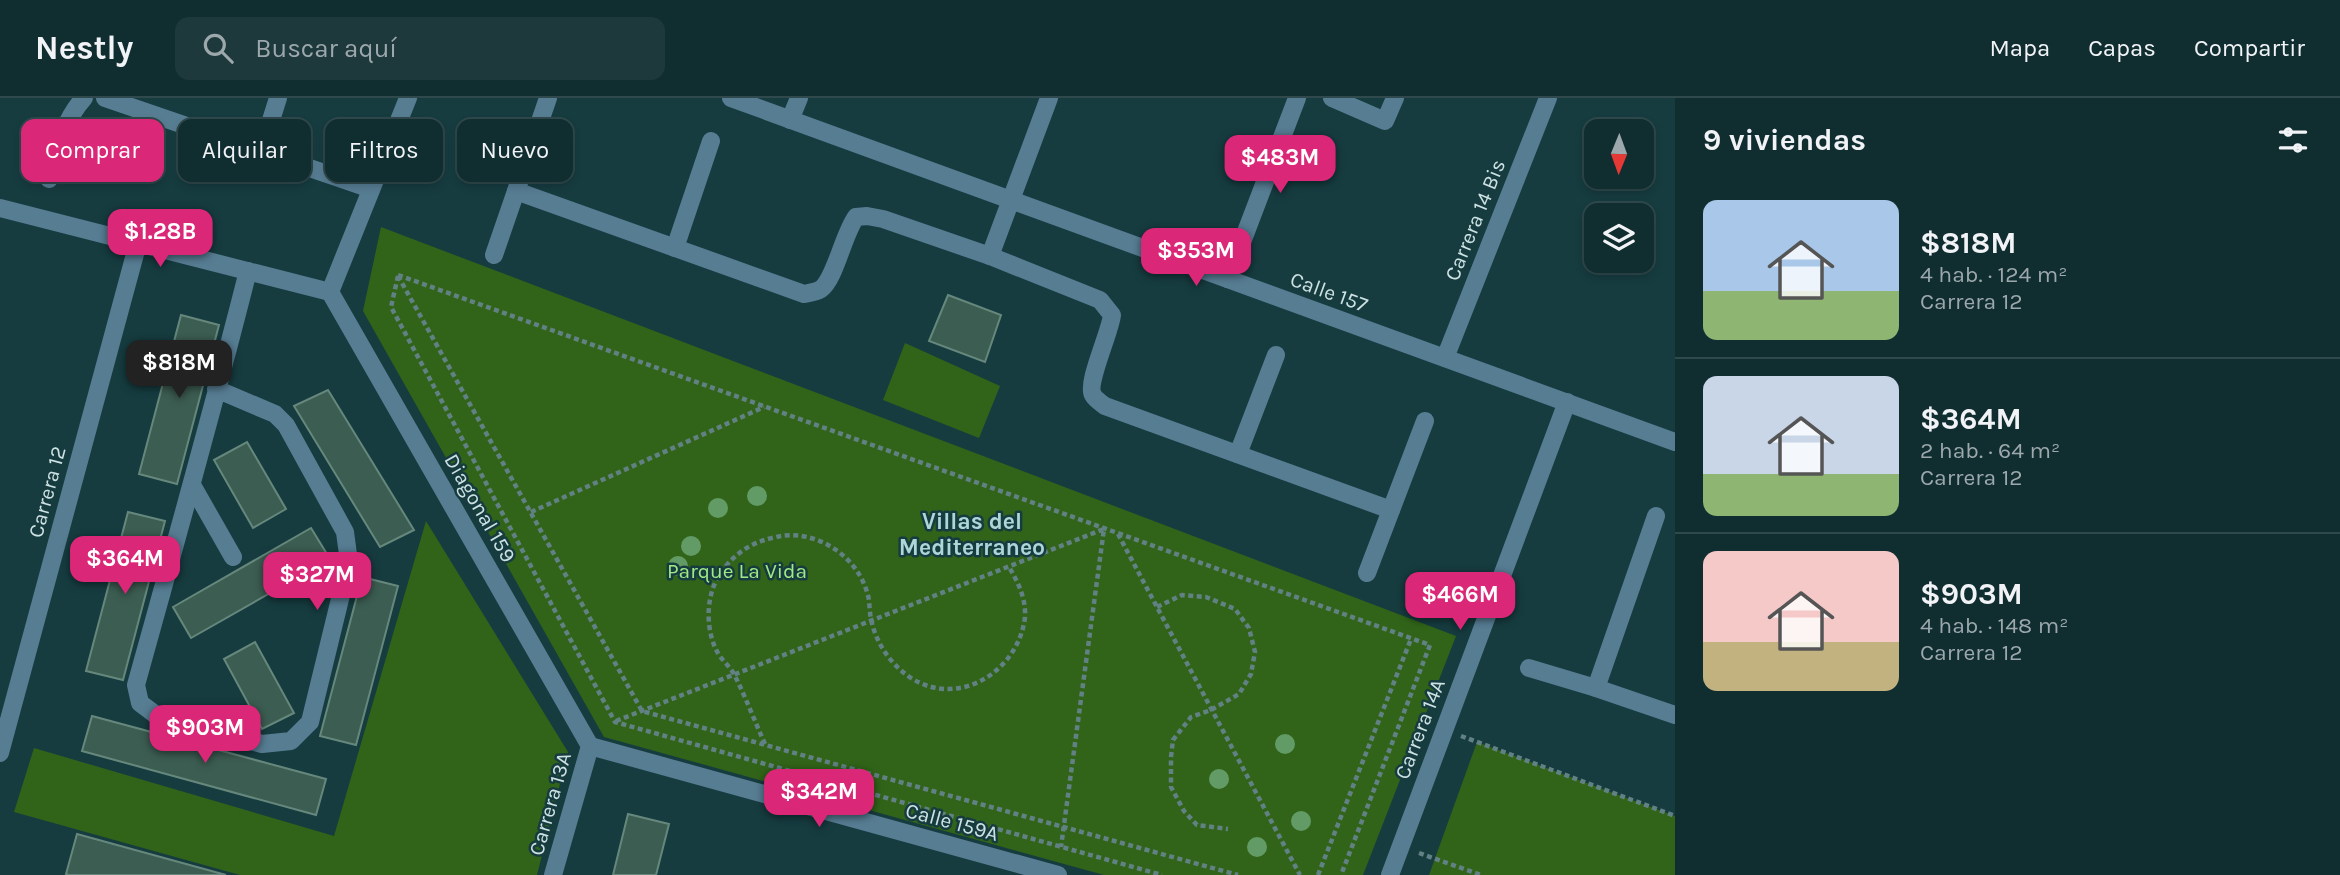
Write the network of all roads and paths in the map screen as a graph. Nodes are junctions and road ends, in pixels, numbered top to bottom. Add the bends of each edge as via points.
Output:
1 (84, 98) edge
2 (105, 98) edge
3 (278, 98) edge
4 (408, 98) edge
5 (548, 98) edge
6 (730, 98) edge
7 (799, 98) edge
8 (1049, 98) edge
9 (1297, 98) edge
10 (1332, 98) edge
11 (1395, 98) edge
12 (1548, 98) edge
13 (68, 119) edge
14 (271, 119) edge
15 (790, 120) junction
16 (178, 123) edge
17 (711, 141) dead end
18 (311, 168) edge
19 (371, 189) junction
20 (516, 191) junction
21 (1010, 200) junction
22 (0, 208) edge
23 (138, 243) junction
24 (675, 248) junction
25 (494, 255) dead end
26 (990, 256) junction
27 (248, 271) junction
28 (398, 275) junction
29 (1228, 279) junction
30 (330, 292) junction
31 (1276, 355) dead end
32 (1445, 358) junction
33 (216, 390) junction
34 (1567, 402) junction
35 (765, 407) junction
36 (1425, 421) dead end
37 (1675, 442) edge
38 (1238, 454) junction
39 (192, 485) junction
40 (1391, 510) junction
41 (531, 512) junction
42 (1656, 516) dead end
43 (1104, 528) junction
44 (1118, 533) junction
45 (233, 557) dead end
46 (1009, 567) junction
47 (1367, 573) dead end
48 (1157, 607) junction
49 (871, 619) junction
50 (1411, 639) junction
51 (1529, 667) dead end
52 (734, 674) junction
53 (1596, 688) junction
54 (1212, 710) junction
55 (642, 711) junction
56 (1675, 715) edge
57 (615, 722) junction
58 (1444, 730) junction
59 (765, 745) junction
60 (590, 746) junction
61 (0, 753) edge
62 (1675, 816) edge
63 (1064, 827) junction
64 (1228, 829) dead end
65 (1401, 846) junction
66 (1061, 847) junction
67 (553, 875) edge
68 (1058, 875) edge
69 (1162, 875) edge
70 (1238, 875) edge
71 (1300, 875) edge
72 (1318, 875) edge
73 (1341, 875) edge
74 (1390, 875) edge
75 (1481, 875) edge

1 - 13 street
2 - 16 street
3 - 14 street
4 - 19 street
5 - 20 street
6 - 15 street, Calle 157
7 - 15 street
8 - 21 street
9 - 29 street
10 - 11 street via 1385,121
12 - 32 street, Carrera 14 Bis
15 - 21 street, Calle 157
17 - 24 street
18 - 19 street
19 - 30 street
20 - 24 street
20 - 25 street
21 - 26 street
21 - 29 street, Calle 157
22 - 23 street
23 - 27 street
23 - 61 street, Carrera 12
24 - 26 street via 804,294 819,291 829,281 856,217 883,219
26 - 38 street via 1100,300 1112,314 1090,386 1093,396 1105,406
27 - 30 street
27 - 33 street
28 - 35 path
28 - 41 path
28 - 57 path via 391,307
29 - 32 street, Calle 157
30 - 60 street, Diagonal 159
31 - 38 street
32 - 34 street, Calle 157
33 - 39 street
33 - 39 street via 275,414 286,425 345,532 349,562 310,722 291,741 262,744 156,715 140,703 136,685
34 - 37 street, Calle 157
34 - 58 street, Carrera 14A
35 - 41 path
35 - 43 path
36 - 40 street
38 - 40 street
39 - 45 street
40 - 47 street
41 - 55 path
42 - 53 street
43 - 44 path
43 - 46 path
43 - 63 path
44 - 48 path
44 - 50 path
46 - 49 path
46 - 49 path via 1021,589 1025,614 1020,639 1007,661 988,678 964,687 939,688 914,680 894,665
48 - 54 path
48 - 54 path via 1182,595 1206,597 1235,609 1248,628 1255,652 1251,674 1239,694
49 - 52 path
49 - 52 path via 862,580 837,549 799,536 760,541 736,554 719,575 710,600 713,640
50 - 72 path
50 - 73 path via 1430,645
51 - 53 street
52 - 55 path
52 - 59 path
53 - 56 street
54 - 64 path via 1191,717 1173,740 1171,787 1197,825
54 - 71 path
55 - 57 path
55 - 59 path
57 - 66 path
58 - 62 path
58 - 65 street, Carrera 14A
59 - 63 path
60 - 67 street, Carrera 13A
60 - 68 street, Calle 159A
63 - 66 path
63 - 70 path
65 - 74 street, Carrera 14A
65 - 75 path
66 - 69 path

